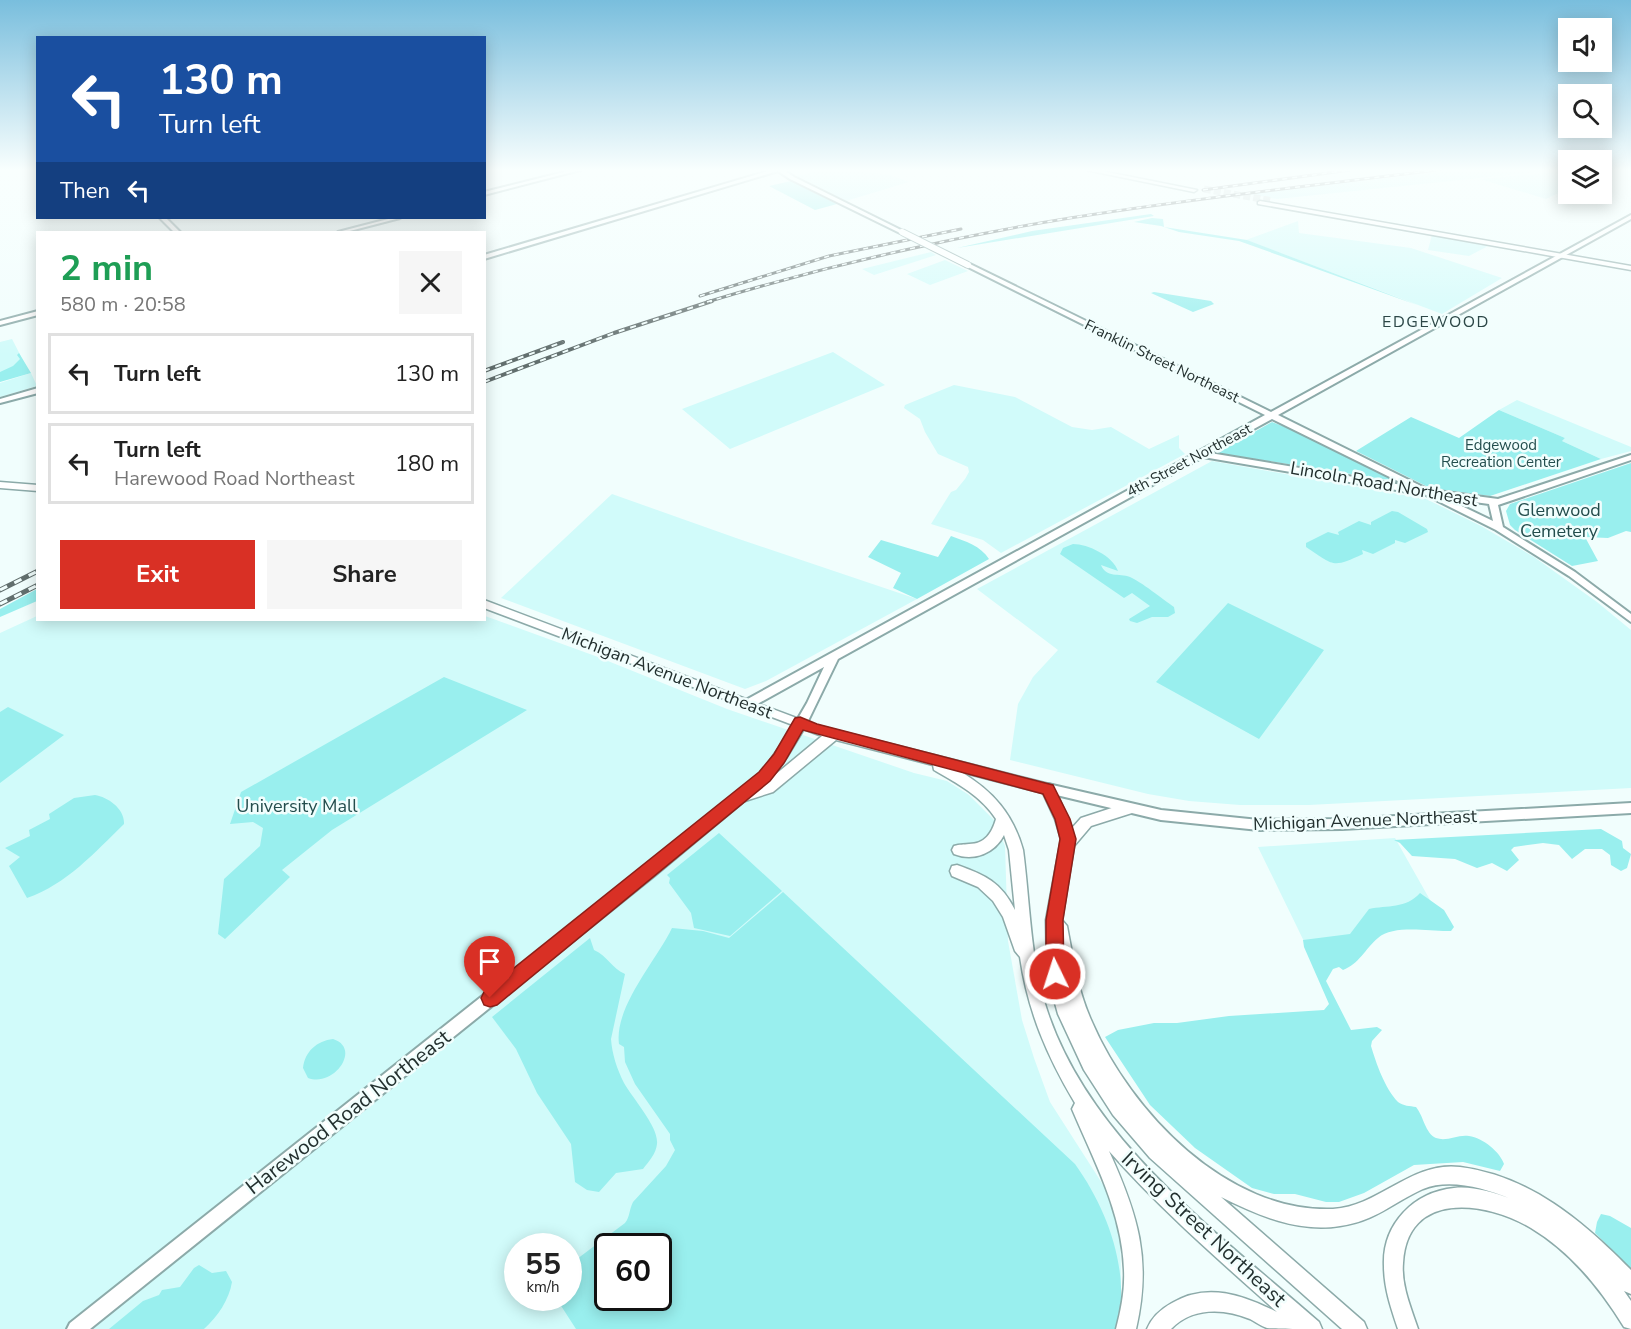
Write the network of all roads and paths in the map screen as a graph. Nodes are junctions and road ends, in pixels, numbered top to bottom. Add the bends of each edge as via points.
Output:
1 (571, 231) edge
2 (900, 231) edge
3 (1426, 231) edge
4 (1437, 231) edge
5 (1605, 231) edge
6 (1563, 254) junction
7 (486, 256) edge
8 (1631, 267) edge
9 (36, 313) edge
10 (0, 322) edge
11 (36, 391) edge
12 (0, 401) edge
13 (1272, 416) junction
14 (1202, 454) junction
15 (1631, 457) edge
16 (0, 486) edge
17 (36, 488) edge
18 (1426, 492) junction
19 (1493, 502) junction
20 (1499, 528) junction
21 (486, 605) edge
22 (1631, 619) edge
23 (833, 658) junction
24 (748, 704) junction
25 (800, 722) junction
26 (834, 734) junction
27 (922, 757) junction
28 (1048, 789) junction
29 (744, 795) junction
30 (1631, 808) edge
31 (1127, 809) junction
32 (1003, 818) junction
33 (1068, 843) junction
34 (958, 850) dead end
35 (957, 871) dead end
36 (1056, 907) junction
37 (1031, 974) junction
38 (1060, 1064) junction
39 (1631, 1284) edge
40 (1631, 1320) edge
41 (76, 1329) edge
42 (1126, 1329) edge
43 (1157, 1329) edge
44 (1286, 1329) edge
45 (1312, 1329) edge
46 (1357, 1329) edge
47 (1408, 1329) edge

1 - 7 street
2 - 13 street, Franklin Street Northeast, bridge
3 - 6 main road
4 - 6 main road
5 - 6 street, 4th Street Northeast
6 - 8 main road
6 - 13 street, 4th Street Northeast
9 - 10 street
11 - 12 street
13 - 14 street, 4th Street Northeast
13 - 18 street, Franklin Street Northeast
14 - 18 street, Lincoln Road Northeast
14 - 23 street, 4th Street Northeast
15 - 19 street, Lincoln Road Northeast
16 - 17 main road
18 - 19 street, Lincoln Road Northeast
18 - 20 street, Franklin Street Northeast
19 - 20 street
20 - 22 street, Franklin Street Northeast via 1572,574
21 - 24 main road, Michigan Avenue Northeast
23 - 24 street, 4th Street Northeast
23 - 25 street, Harewood Road Northeast
24 - 25 main road, Michigan Avenue Northeast
25 - 26 main road, Michigan Avenue Northeast
25 - 29 street, Harewood Road Northeast via 774,766
26 - 27 main road, Michigan Avenue Northeast
26 - 29 main road via 768,788
27 - 28 main road, Michigan Avenue Northeast
27 - 32 main road, Irving Street Northeast via 979,789
28 - 31 street, Michigan Avenue Northeast
28 - 33 main road, Irving Street Northeast
29 - 41 street, Harewood Road Northeast
30 - 31 street, Michigan Avenue Northeast via 1299,826 1225,823
31 - 33 main road via 1086,822
32 - 34 main road via 999,833 987,848 974,852
32 - 37 main road, Irving Street Northeast via 1016,850
33 - 36 main road, Irving Street Northeast
35 - 37 main road via 986,884 1002,901
36 - 39 main road via 1072,991 1102,1061 1152,1127 1212,1180 1262,1207 1318,1218 1368,1210 1427,1178 1455,1175 1479,1179 1517,1191 1557,1214
36 - 46 main road, Irving Street Northeast via 1054,959 1062,1000 1083,1050 1109,1095 1171,1166
37 - 38 main road, Irving Street Northeast via 1041,1018
38 - 42 main road via 1130,1227 1135,1278
38 - 45 main road, Irving Street Northeast via 1093,1117 1134,1167
40 - 47 main road via 1599,1272 1550,1229 1497,1203 1454,1197 1435,1200 1419,1209 1406,1220 1398,1235 1393,1278
43 - 44 main road via 1179,1309 1215,1300 1248,1307

